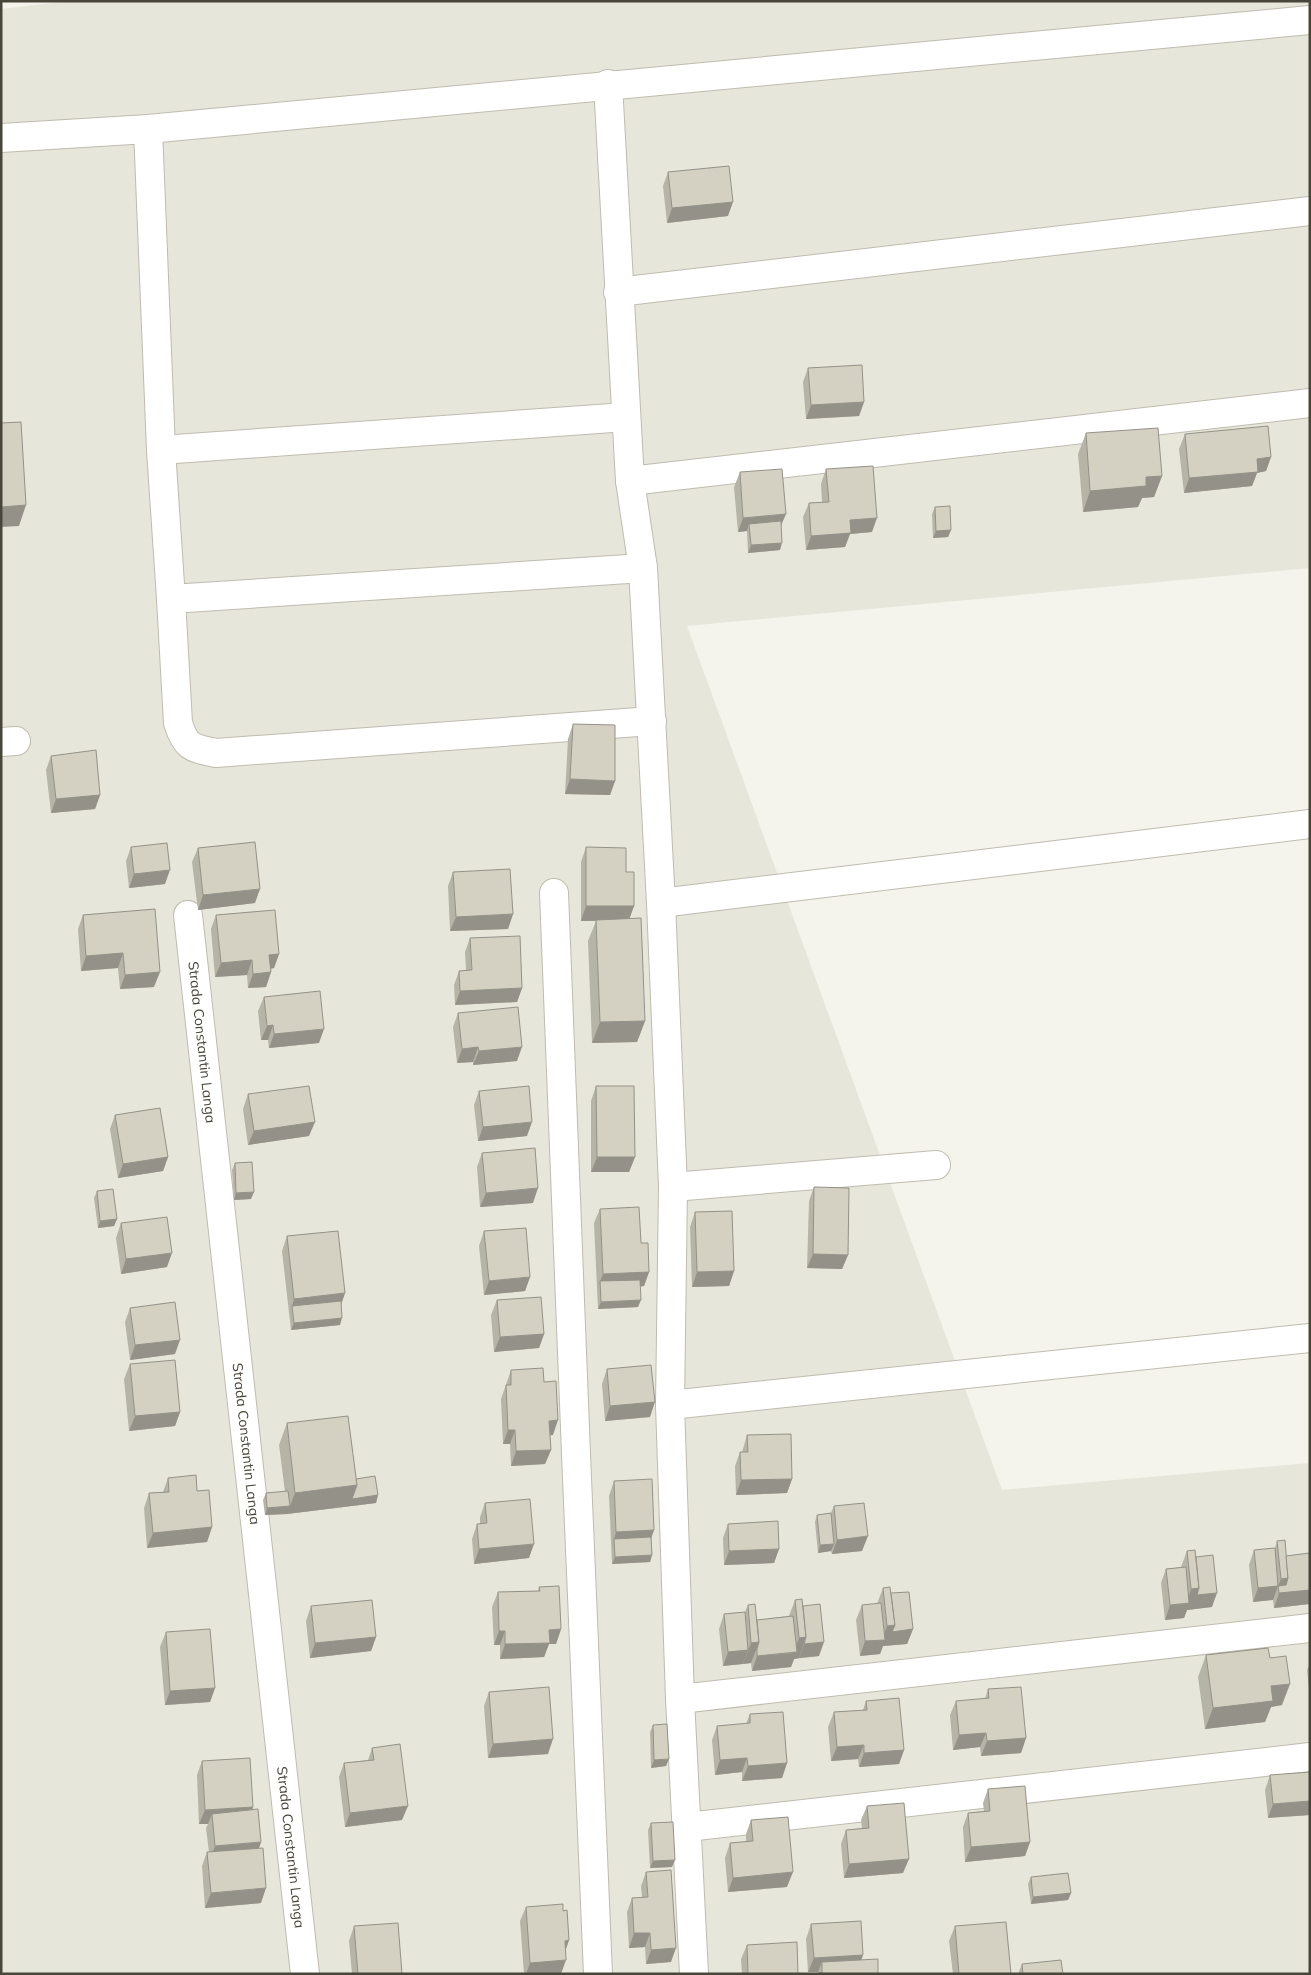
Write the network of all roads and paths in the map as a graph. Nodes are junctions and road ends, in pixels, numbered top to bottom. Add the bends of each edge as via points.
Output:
1 (1310, 20) edge
2 (608, 84) junction
3 (148, 128) junction
4 (1, 138) edge
5 (1310, 210) edge
6 (618, 292) junction
7 (1310, 403) edge
8 (626, 417) junction
9 (161, 450) junction
10 (630, 481) junction
11 (643, 568) junction
12 (171, 599) junction
13 (652, 721) junction
14 (1310, 824) edge
15 (554, 893) dead end
16 (661, 903) junction
17 (188, 915) dead end
18 (936, 1165) dead end
19 (673, 1188) junction
20 (1310, 1338) edge
21 (670, 1405) junction
22 (1310, 1628) edge
23 (680, 1699) junction
24 (1310, 1757) edge
25 (687, 1828) junction
26 (305, 1974) edge
27 (598, 1974) edge
28 (694, 1974) edge

1 - 2 street
2 - 3 street
2 - 6 street
3 - 4 street
3 - 9 street
5 - 6 street
6 - 8 street
7 - 10 street
8 - 9 street
8 - 10 street
9 - 12 street
10 - 11 street
11 - 12 street
11 - 13 street
12 - 13 street via 178,723 184,741 194,749 216,753
13 - 16 street
14 - 16 street
15 - 27 street
16 - 19 street
17 - 26 street, Strada Constantin Langa
18 - 19 street
19 - 21 street
20 - 21 street
21 - 23 street
22 - 23 street
23 - 25 street
24 - 25 street
25 - 28 street

